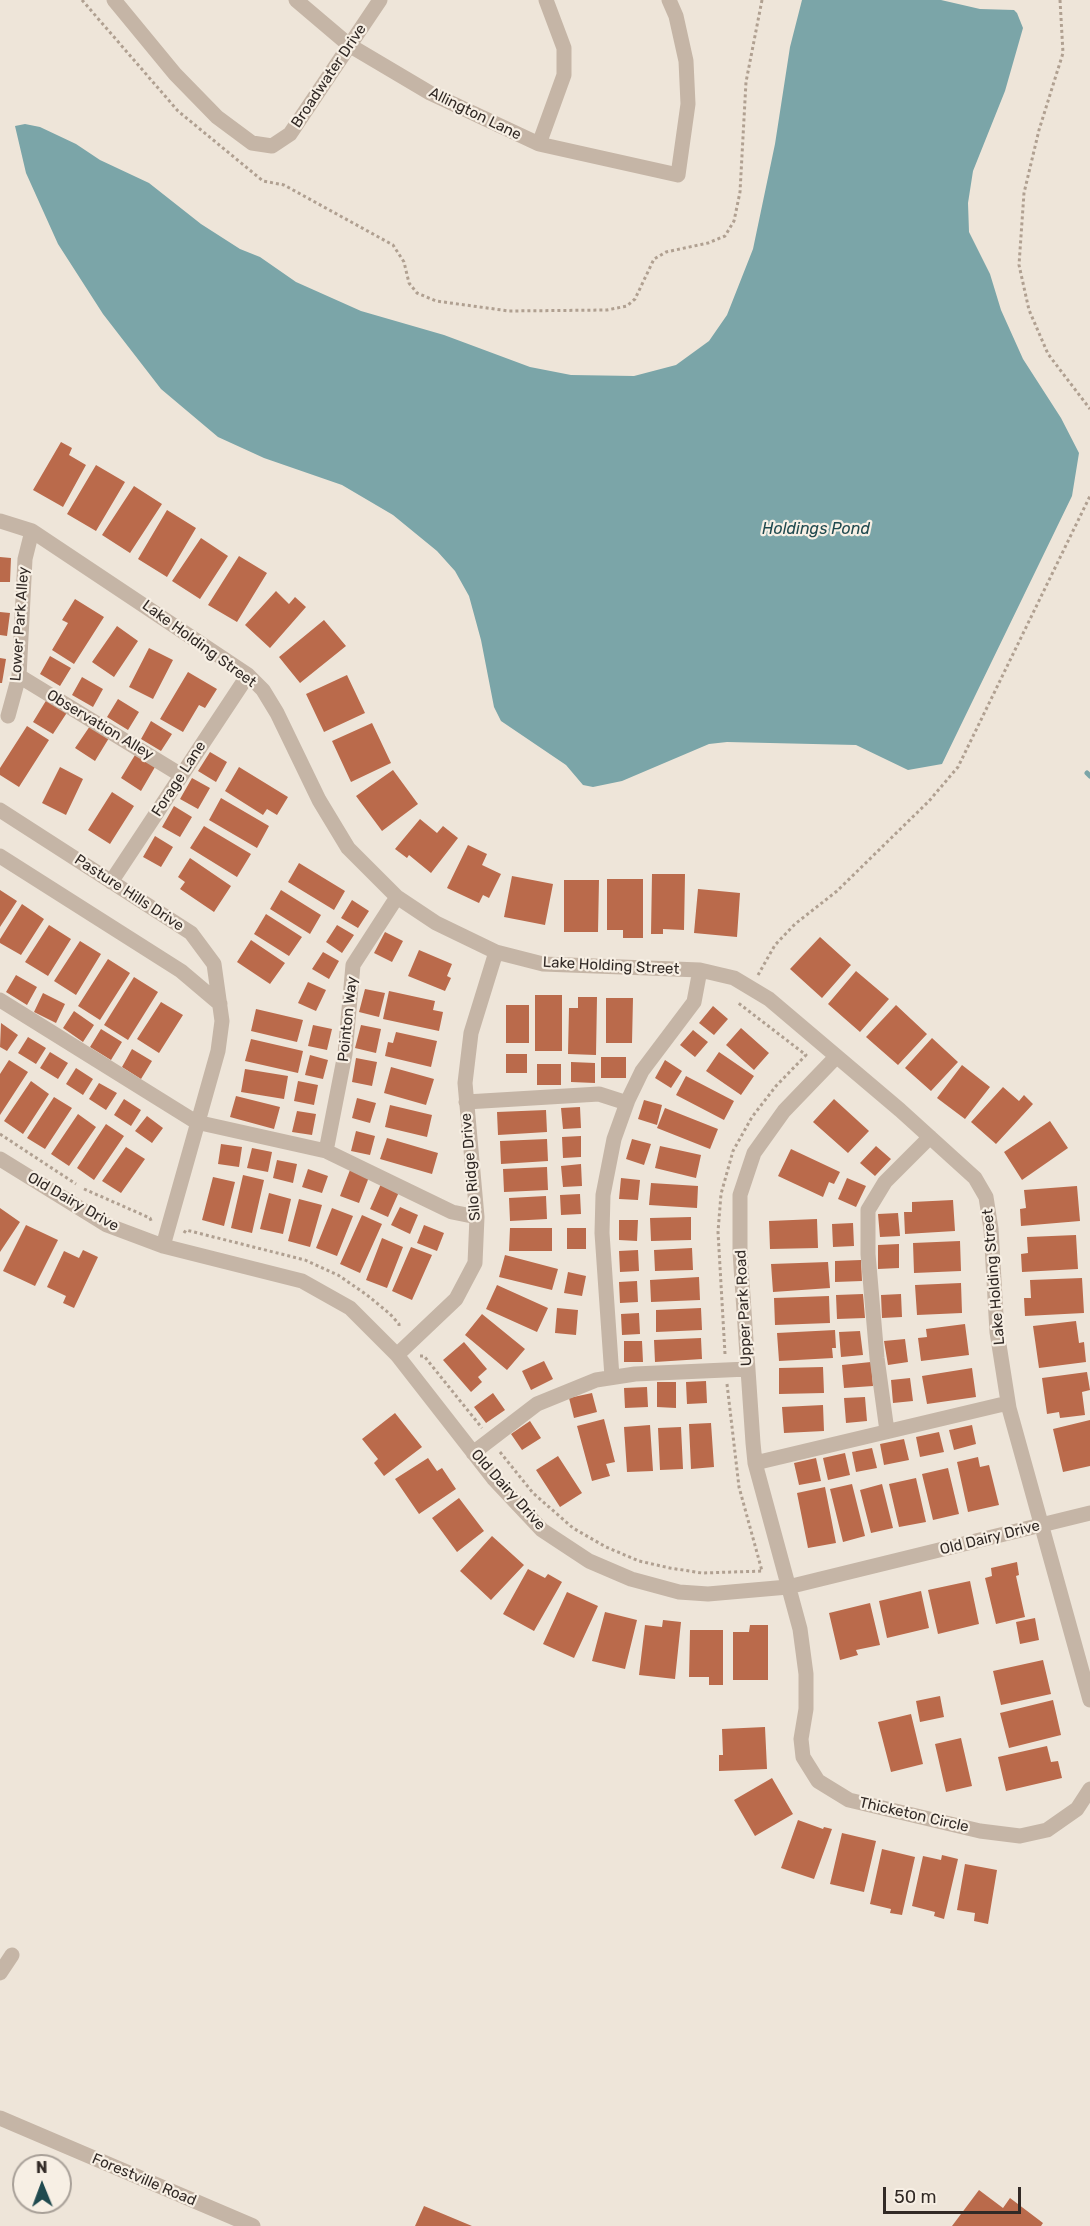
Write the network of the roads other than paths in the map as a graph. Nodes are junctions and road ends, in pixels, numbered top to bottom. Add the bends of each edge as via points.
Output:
1 (114, 0) edge
2 (296, 0) edge
3 (380, 0) edge
4 (546, 0) edge
5 (669, 0) edge
6 (350, 45) junction
7 (539, 144) junction
8 (0, 521) edge
9 (32, 531) junction
10 (248, 675) junction
11 (19, 676) junction
12 (8, 716) dead end
13 (181, 775) junction
14 (0, 810) edge
15 (0, 856) edge
16 (111, 882) junction
17 (397, 897) junction
18 (496, 952) junction
19 (700, 970) junction
20 (0, 1000) edge
21 (220, 1004) junction
22 (836, 1058) junction
23 (466, 1102) junction
24 (627, 1103) junction
25 (196, 1122) junction
26 (930, 1137) junction
27 (326, 1151) junction
28 (0, 1158) edge
29 (477, 1217) junction
30 (163, 1246) junction
31 (397, 1355) junction
32 (748, 1369) junction
33 (612, 1377) junction
34 (1008, 1403) junction
35 (887, 1431) junction
36 (473, 1453) junction
37 (755, 1463) junction
38 (1090, 1513) edge
39 (1040, 1526) junction
40 (788, 1587) junction
41 (1090, 1700) edge
42 (1090, 1789) edge
43 (12, 1955) dead end
44 (0, 1973) edge
45 (0, 2119) edge
46 (253, 2226) edge

1 - 6 street, Broadwater Drive via 175,74 217,117 252,143 272,146 290,134
2 - 6 street, Allington Lane
3 - 6 street, Broadwater Drive
4 - 7 street via 564,48 564,75
5 - 7 street, Allington Lane via 686,61 687,104 678,175
6 - 7 street, Allington Lane via 430,93
8 - 9 street, Lake Holding Street
9 - 10 street, Lake Holding Street
9 - 11 street, Lower Park Alley via 25,559
10 - 13 street, Forage Lane
10 - 17 street, Lake Holding Street via 277,713 319,800 348,848
11 - 12 street, Lower Park Alley
11 - 13 street, Observation Alley
13 - 16 street, Forage Lane
14 - 16 street, Pasture Hills Drive
15 - 21 street via 181,971
16 - 21 street, Pasture Hills Drive via 191,933 214,964
17 - 18 street, Lake Holding Street via 436,923
17 - 27 street, Pointon Way via 353,965 345,1054
18 - 19 street, Lake Holding Street via 543,964
18 - 23 street, Silo Ridge Drive via 471,1034
19 - 22 street, Lake Holding Street via 734,978 769,999
19 - 24 street via 694,1002 642,1071
20 - 25 street
21 - 25 street, Pasture Hills Drive via 218,1051
22 - 26 street, Lake Holding Street
22 - 32 street, Upper Park Road via 784,1111 754,1153 740,1195
23 - 24 street via 599,1094
23 - 29 street, Silo Ridge Drive
24 - 33 street via 614,1139 603,1195
25 - 27 street
25 - 30 street, Pasture Hills Drive
26 - 34 street, Lake Holding Street via 975,1178 986,1197 997,1332
26 - 35 street via 885,1182 868,1210 868,1254
27 - 29 street via 452,1212
28 - 30 street, Old Dairy Drive via 107,1225
29 - 31 street, Silo Ridge Drive via 475,1263 456,1299
30 - 31 street, Old Dairy Drive via 302,1281 350,1308
31 - 36 street, Old Dairy Drive
32 - 33 street
32 - 37 street, Upper Park Road
33 - 36 street via 568,1389 537,1404
34 - 35 street
34 - 39 street, Lake Holding Street
35 - 37 street
36 - 40 street, Old Dairy Drive via 542,1530 589,1562 680,1592 708,1594
37 - 40 street, Upper Park Road
38 - 39 street, Old Dairy Drive
39 - 40 street, Old Dairy Drive
39 - 41 street
40 - 42 street, Thicketon Circle via 800,1629 806,1674 803,1756 818,1780 849,1800 980,1831 1020,1836 1047,1830 1077,1809
43 - 44 street
45 - 46 street, Forestville Road

